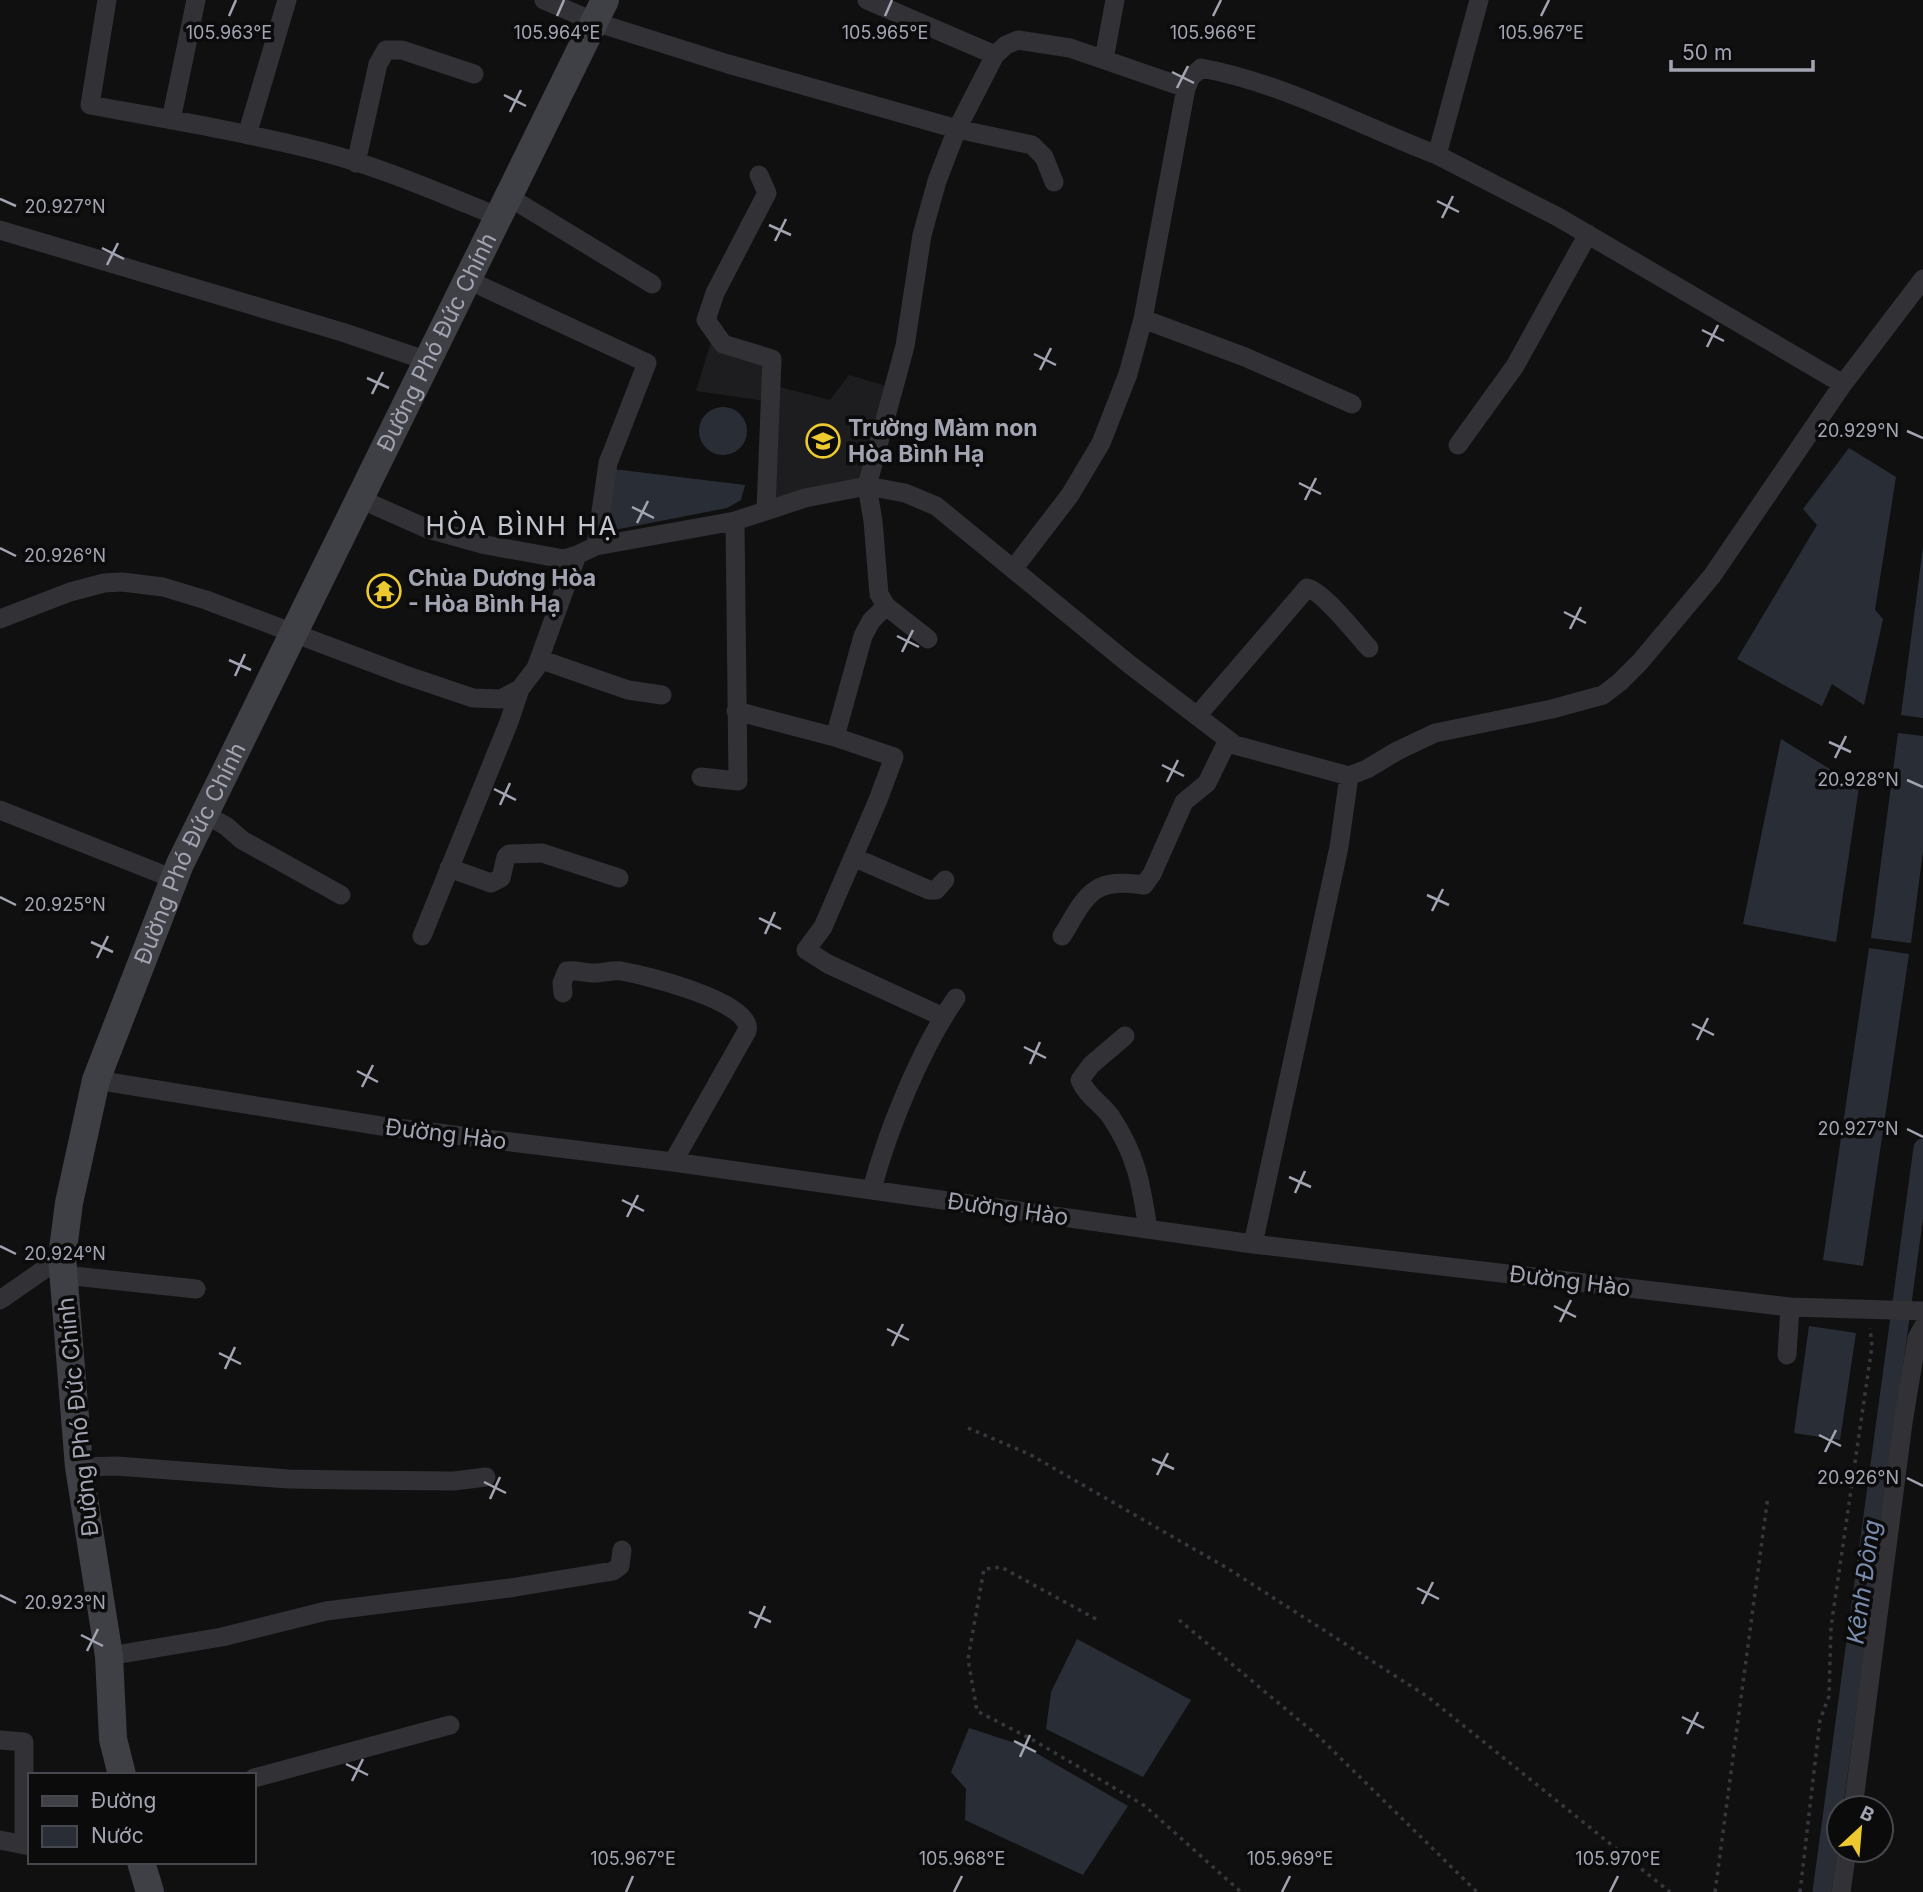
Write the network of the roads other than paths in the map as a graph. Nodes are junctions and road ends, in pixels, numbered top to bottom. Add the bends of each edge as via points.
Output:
1 (107, 0) edge
2 (196, 0) edge
3 (287, 0) edge
4 (544, 0) edge
5 (867, 0) edge
6 (1115, 0) edge
7 (1479, 0) edge
8 (600, 11) edge
9 (995, 55) junction
10 (1104, 59) junction
11 (474, 74) dead end
12 (1186, 88) junction
13 (172, 120) junction
14 (957, 129) junction
15 (247, 135) junction
16 (1437, 155) junction
17 (355, 163) junction
18 (759, 175) dead end
19 (1054, 182) dead end
20 (504, 207) junction
21 (0, 230) edge
22 (1588, 234) junction
23 (1923, 279) edge
24 (468, 280) junction
25 (652, 284) dead end
26 (1143, 319) junction
27 (428, 361) junction
28 (1843, 384) junction
29 (1352, 404) dead end
30 (1458, 445) dead end
31 (867, 486) junction
32 (360, 499) junction
33 (766, 510) junction
34 (735, 521) junction
35 (596, 546) junction
36 (577, 555) junction
37 (1014, 568) junction
38 (886, 606) junction
39 (0, 619) edge
40 (293, 632) junction
41 (928, 639) dead end
42 (1369, 648) dead end
43 (539, 659) junction
44 (520, 689) junction
45 (662, 695) dead end
46 (736, 712) junction
47 (1197, 716) junction
48 (835, 737) junction
49 (1228, 740) junction
50 (1349, 776) junction
51 (701, 777) dead end
52 (1, 813) edge
53 (204, 814) junction
54 (853, 857) junction
55 (449, 868) junction
56 (619, 878) dead end
57 (174, 879) junction
58 (945, 880) dead end
59 (341, 895) dead end
60 (422, 936) dead end
61 (1062, 936) dead end
62 (563, 993) dead end
63 (956, 998) dead end
64 (943, 1017) junction
65 (1125, 1036) dead end
66 (96, 1080) junction
67 (673, 1162) junction
68 (872, 1189) junction
69 (1148, 1229) junction
70 (1253, 1244) junction
71 (63, 1266) junction
72 (196, 1289) dead end
73 (0, 1300) edge
74 (1790, 1307) junction
75 (1923, 1311) edge
76 (1923, 1326) edge
77 (1787, 1355) dead end
78 (79, 1467) junction
79 (486, 1477) dead end
80 (622, 1550) dead end
81 (109, 1656) junction
82 (450, 1725) dead end
83 (0, 1740) edge
84 (122, 1773) edge
85 (256, 1777) edge
86 (1855, 1794) edge
87 (0, 1840) edge
88 (27, 1846) edge
89 (142, 1864) edge
90 (1845, 1864) edge
91 (150, 1892) edge
92 (1841, 1892) edge

1 - 13 street via 90,105
2 - 13 street
3 - 15 street
4 - 8 street
5 - 9 street
6 - 10 street
7 - 16 street
8 - 14 street via 729,64
8 - 20 main road, Đường Phó Đức Chính
9 - 10 street via 1018,40
9 - 14 street
10 - 12 street
11 - 17 street via 402,50 386,50 378,64
12 - 16 street via 1200,68 1230,73
12 - 26 street
13 - 15 street
14 - 19 street via 1032,145 1044,157
14 - 31 street via 922,236 905,346
15 - 17 street
16 - 22 street
17 - 20 street
18 - 33 street via 767,193 715,293 706,320 723,344 772,359
20 - 24 main road, Đường Phó Đức Chính
20 - 25 street
21 - 27 street
22 - 28 street
22 - 30 street via 1515,366
23 - 28 street
24 - 27 main road, Đường Phó Đức Chính
24 - 35 street via 647,363 608,463
26 - 29 street
26 - 37 street via 1101,443 1070,495
27 - 32 main road, Đường Phó Đức Chính
28 - 50 street via 1712,576 1620,682 1603,695 1435,733
31 - 33 street
31 - 37 street via 905,492 936,506
31 - 38 street via 876,578
32 - 36 street via 419,526 486,545 564,559
32 - 40 main road, Đường Phó Đức Chính
33 - 34 street
34 - 35 street
34 - 46 street
35 - 36 street
36 - 43 street
37 - 47 street
38 - 41 street
38 - 48 street via 863,636
39 - 40 street via 70,592 122,582 179,591
40 - 44 street via 473,698 501,699
40 - 53 main road, Đường Phó Đức Chính
42 - 47 street via 1307,588
43 - 44 street
43 - 45 street via 628,690
44 - 55 street
46 - 48 street
46 - 51 street via 738,781
47 - 49 street
48 - 54 street via 894,757
49 - 50 street
49 - 61 street via 1208,783 1184,802 1144,885 1108,882 1092,891
50 - 70 street via 1339,847
52 - 57 street
53 - 57 main road, Đường Phó Đức Chính
53 - 59 street
54 - 58 street via 929,890 936,890
54 - 64 street via 823,927 806,950
55 - 56 street via 491,883 501,878 509,854 542,853
55 - 60 street
57 - 66 main road, Đường Phó Đức Chính
62 - 67 street via 566,971 622,971 705,995 747,1020 747,1031
63 - 64 street
64 - 68 street via 901,1107
65 - 69 street via 1080,1080 1111,1117 1132,1153
66 - 67 street, Đường Hào via 381,1126
66 - 71 main road, Đường Phó Đức Chính via 69,1203
67 - 68 street, Đường Hào
68 - 69 street, Đường Hào
69 - 70 street, Đường Hào
70 - 74 street, Đường Hào
71 - 72 street
71 - 73 street
71 - 78 main road, Đường Phó Đức Chính
74 - 75 street, Đường Hào
74 - 77 street
76 - 86 street via 1903,1423
78 - 79 street via 322,1480 447,1482
78 - 81 main road, Đường Phó Đức Chính
80 - 81 street via 620,1566 613,1571 326,1611 222,1637
81 - 84 main road, Đường Phó Đức Chính via 113,1739
82 - 85 street
83 - 88 street via 24,1742
87 - 88 street
89 - 91 main road
90 - 92 street

